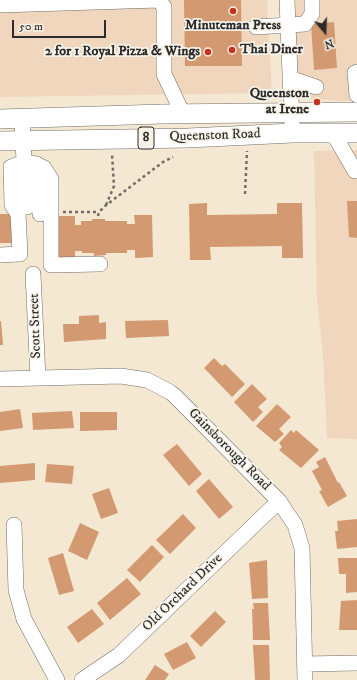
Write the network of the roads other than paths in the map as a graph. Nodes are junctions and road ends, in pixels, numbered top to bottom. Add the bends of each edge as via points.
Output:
1 (159, 0) edge
2 (287, 0) edge
3 (312, 0) edge
4 (0, 5) edge
5 (288, 25) junction
6 (256, 27) dead end
7 (357, 72) edge
8 (290, 78) junction
9 (316, 87) dead end
10 (357, 95) edge
11 (292, 112) junction
12 (357, 112) edge
13 (180, 114) junction
14 (0, 119) edge
15 (22, 119) junction
16 (293, 133) junction
17 (333, 133) junction
18 (357, 133) edge
19 (23, 140) junction
20 (0, 141) edge
21 (30, 163) junction
22 (357, 171) edge
23 (39, 211) junction
24 (0, 255) edge
25 (100, 264) dead end
26 (34, 274) dead end
27 (38, 378) junction
28 (0, 379) edge
29 (279, 501) junction
30 (14, 525) dead end
31 (357, 663) edge
32 (305, 664) junction
33 (91, 678) edge
34 (57, 680) edge
35 (305, 680) edge

1 - 4 street
1 - 13 street via 164,7 164,74 180,108
2 - 5 street
3 - 5 street via 312,14 305,24
5 - 6 street
5 - 8 street
7 - 10 street
8 - 9 street
8 - 11 street
11 - 12 main road, Queenston Road / 8
11 - 13 main road, Queenston Road / 8
11 - 16 street
13 - 15 main road, Queenston Road / 8
14 - 15 main road, Queenston Road / 8
15 - 19 street
16 - 17 main road, Queenston Road / 8
16 - 19 main road, Queenston Road / 8
17 - 18 main road, Queenston Road / 8
17 - 22 street
19 - 20 main road, Queenston Road / 8
19 - 21 street
21 - 23 street
21 - 23 street via 44,168 51,179
21 - 24 street via 11,167 12,205 18,214 20,254
23 - 25 street via 51,265
26 - 27 street, Scott Street
27 - 28 street, Gainsborough Road
27 - 29 street, Gainsborough Road via 121,376 147,380 175,396
29 - 32 street, Gainsborough Road via 295,525 302,548
29 - 33 street, Old Orchard Drive via 119,655
30 - 34 street via 16,590 24,619
31 - 32 street
32 - 35 street, Gainsborough Road

